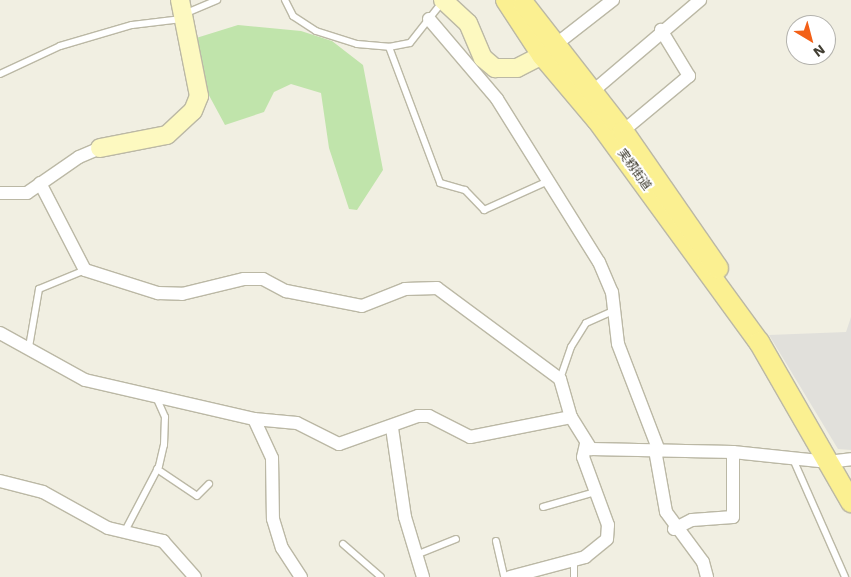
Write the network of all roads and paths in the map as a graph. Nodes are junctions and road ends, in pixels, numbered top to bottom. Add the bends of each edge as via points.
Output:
1 (217, 0) edge
2 (285, 0) edge
3 (443, 0) edge
4 (506, 0) edge
5 (522, 0) edge
6 (700, 0) edge
7 (606, 2) edge
8 (181, 11) edge
9 (429, 19) junction
10 (661, 30) junction
11 (389, 47) junction
12 (548, 51) junction
13 (0, 74) edge
14 (592, 92) junction
15 (623, 131) junction
16 (100, 148) joint
17 (546, 182) junction
18 (40, 183) junction
19 (0, 193) edge
20 (85, 270) junction
21 (615, 310) junction
22 (0, 332) edge
23 (759, 342) junction
24 (29, 347) junction
25 (560, 379) junction
26 (157, 400) junction
27 (572, 416) junction
28 (254, 419) junction
29 (392, 428) junction
30 (586, 444) junction
31 (657, 451) junction
32 (733, 452) junction
33 (792, 458) junction
34 (851, 459) edge
35 (828, 462) junction
36 (157, 469) junction
37 (0, 482) edge
38 (209, 484) dead end
39 (595, 492) junction
40 (851, 502) edge
41 (543, 507) dead end
42 (674, 529) junction
43 (125, 531) junction
44 (456, 539) dead end
45 (496, 541) dead end
46 (343, 544) dead end
47 (416, 555) junction
48 (574, 561) junction
49 (195, 577) edge
50 (301, 577) edge
51 (381, 577) edge
52 (423, 577) edge
53 (504, 577) edge
54 (510, 577) edge
55 (574, 577) edge
56 (707, 577) edge
57 (845, 577) edge

1 - 8 lane
2 - 11 lane via 293,16 316,31 357,44
3 - 9 lane
3 - 12 street via 468,23 481,55 492,66 517,68
4 - 12 main road, 実籾街道
5 - 12 main road, 実籾街道
6 - 10 street
7 - 12 street
8 - 13 lane via 60,46
8 - 16 street via 199,96 193,111 168,135
9 - 11 lane via 410,43
9 - 17 street via 497,99
10 - 14 street
10 - 15 street via 689,76
11 - 17 lane via 440,183 465,190 484,210
12 - 14 main road, 実籾街道
12 - 23 main road, 実籾街道
14 - 15 main road, 実籾街道
15 - 23 main road, 実籾街道 via 696,231
16 - 18 street
17 - 21 street via 599,262
18 - 19 street via 27,192
18 - 20 street
20 - 24 lane via 39,289
20 - 25 street via 169,295 244,279 263,280 286,291 362,306 405,289 437,288
21 - 25 lane via 586,323 571,347
21 - 31 street via 618,344
22 - 24 street
23 - 35 main road, 実籾街道
24 - 26 street via 85,380
25 - 27 street
26 - 28 street
26 - 36 lane via 165,434
27 - 29 street via 470,437 429,416 418,416
27 - 30 street
28 - 29 street via 297,422 339,444
28 - 50 street via 272,458 273,519 282,548
29 - 47 street via 405,517
30 - 31 street via 598,451
30 - 39 street via 583,457
31 - 32 street
31 - 42 street via 661,494
32 - 33 street
32 - 42 street via 733,517 692,520
33 - 35 street
33 - 57 lane
34 - 35 street
35 - 40 main road, 実籾街道
36 - 38 lane via 197,496
36 - 43 lane
37 - 43 street via 43,492 88,519
39 - 41 lane
39 - 48 street via 609,534 598,548
42 - 56 street via 704,562
43 - 49 street via 163,541
44 - 47 lane
45 - 53 lane
46 - 51 lane
47 - 52 street
48 - 54 street
48 - 55 lane

